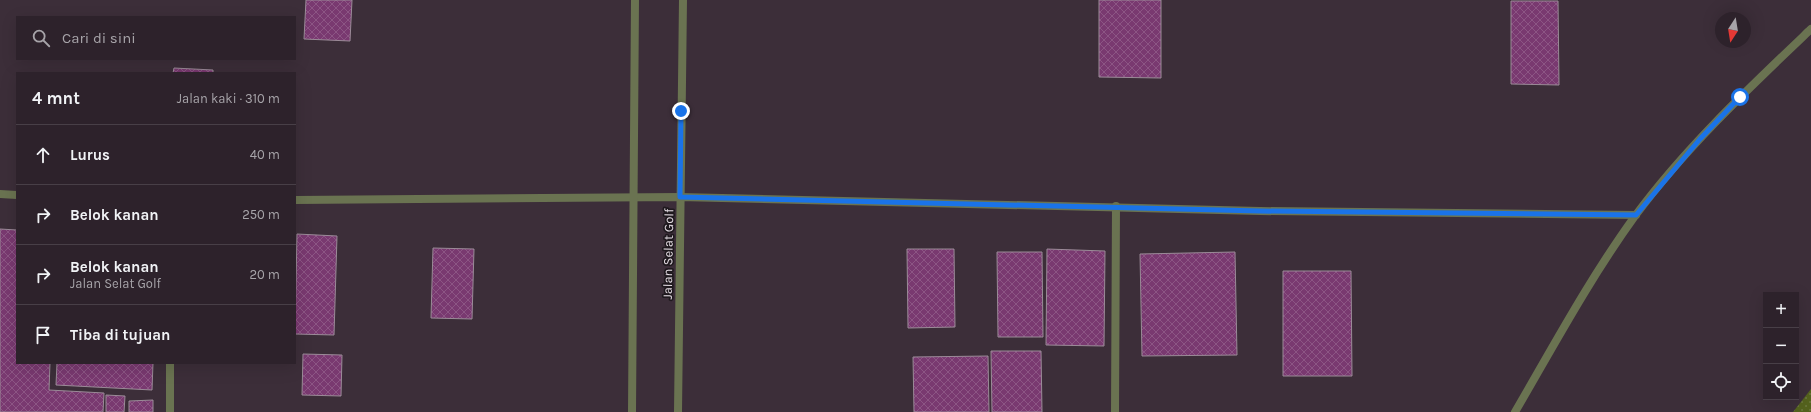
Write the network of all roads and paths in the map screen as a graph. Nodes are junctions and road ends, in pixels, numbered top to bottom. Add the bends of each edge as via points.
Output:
1 (635, 0) edge
2 (683, 0) edge
3 (1811, 29) edge
4 (0, 194) edge
5 (16, 195) edge
6 (634, 197) junction
7 (680, 197) junction
8 (296, 200) edge
9 (1116, 206) junction
10 (1636, 215) junction
11 (170, 364) edge
12 (170, 412) edge
13 (632, 412) edge
14 (678, 412) edge
15 (1115, 412) edge
16 (1516, 412) edge

1 - 6 street
2 - 7 street, Jalan Selat Golf
3 - 10 street via 1700,139
4 - 5 street
6 - 7 street
6 - 8 street
6 - 13 street
7 - 9 street
7 - 14 street, Jalan Selat Golf
9 - 10 street via 1260,211
9 - 15 street
10 - 16 street via 1587,287
11 - 12 street

